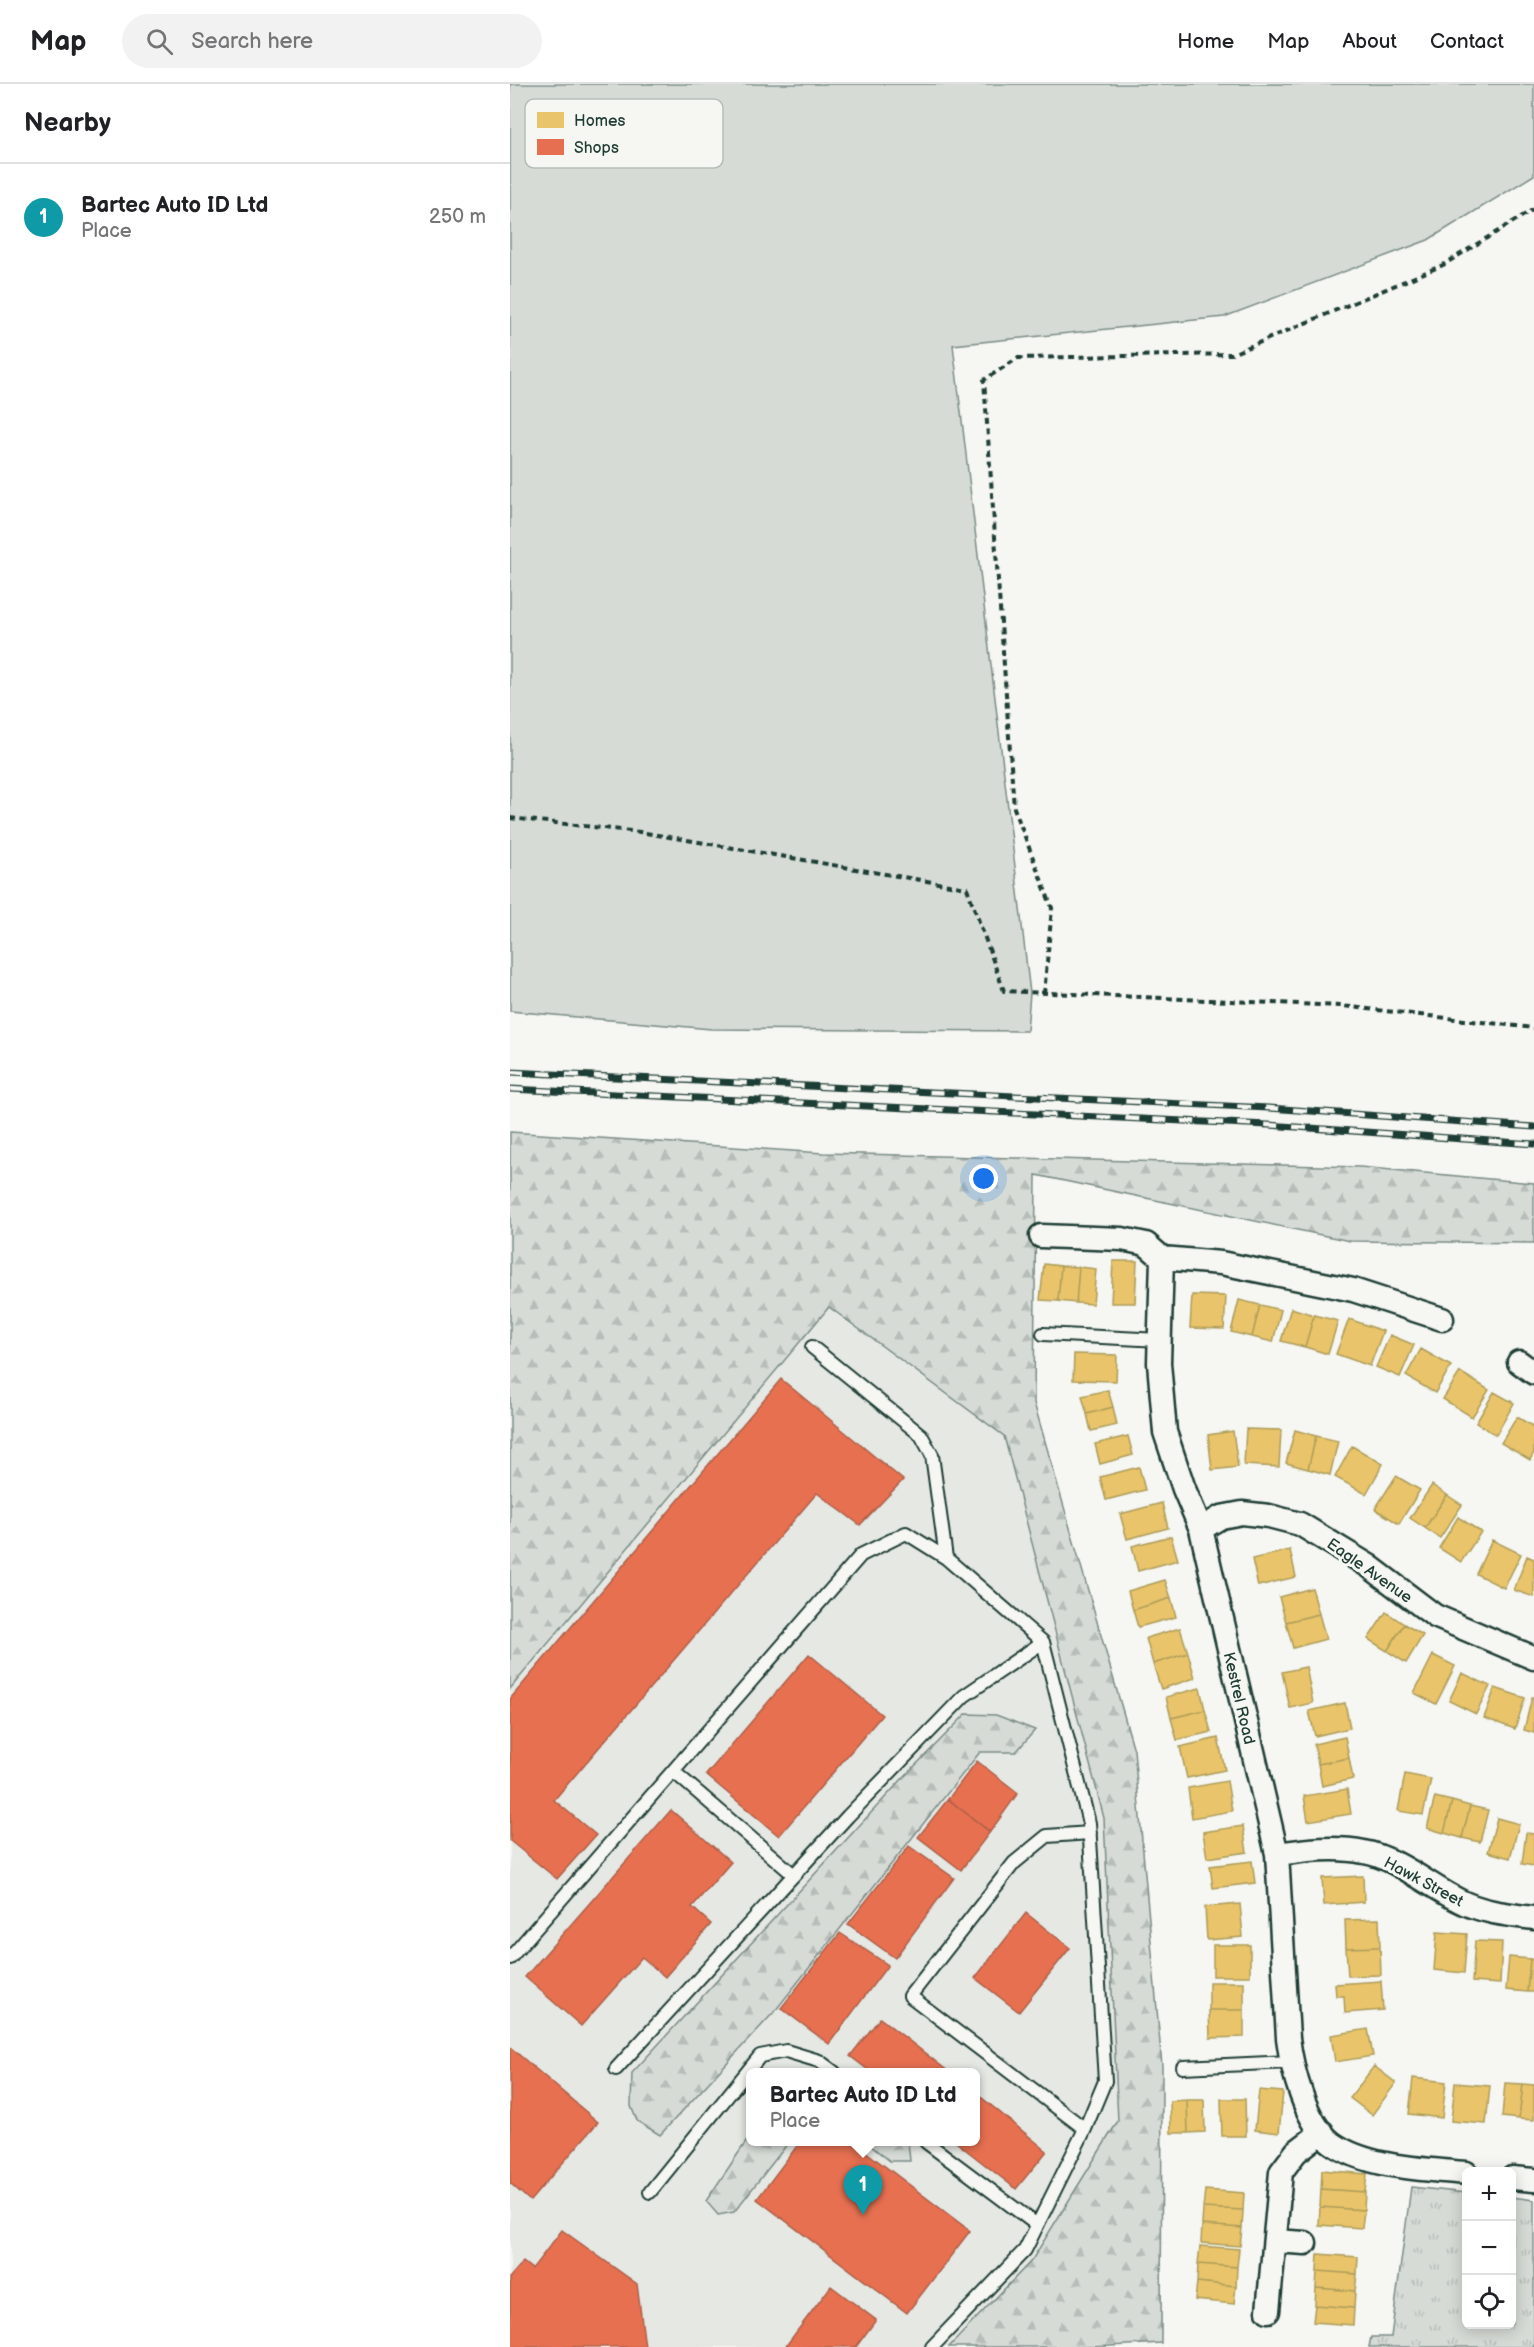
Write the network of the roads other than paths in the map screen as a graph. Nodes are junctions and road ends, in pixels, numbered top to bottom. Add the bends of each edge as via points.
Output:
1 (1041, 1236) dead end
2 (1162, 1258) junction
3 (1442, 1318) dead end
4 (1042, 1334) dead end
5 (1160, 1340) junction
6 (812, 1347) dead end
7 (1201, 1529) junction
8 (946, 1558) junction
9 (1043, 1642) junction
10 (1534, 1658) edge
11 (673, 1771) junction
12 (1090, 1833) junction
13 (1277, 1854) junction
14 (794, 1875) junction
15 (1534, 1917) edge
16 (510, 1958) edge
17 (1291, 2062) junction
18 (1183, 2067) dead end
19 (750, 2068) edge
20 (828, 2068) edge
21 (616, 2069) dead end
22 (746, 2073) edge
23 (1084, 2129) junction
24 (1322, 2132) junction
25 (931, 2146) edge
26 (1462, 2173) edge
27 (1516, 2178) edge
28 (1534, 2180) edge
29 (650, 2192) dead end
30 (1037, 2225) junction
31 (1275, 2241) junction
32 (1305, 2243) dead end
33 (1268, 2312) dead end
34 (932, 2347) edge

1 - 2 street via 1122,1239 1146,1244
2 - 3 street via 1221,1263 1353,1290
2 - 5 street, Kestrel Road
4 - 5 lane
5 - 7 street, Kestrel Road via 1165,1432
6 - 8 lane via 921,1435 932,1455
7 - 10 street, Eagle Avenue via 1221,1517 1242,1513 1300,1524 1370,1566 1436,1616
7 - 13 street, Kestrel Road
8 - 9 lane
8 - 11 lane via 906,1533 861,1556
9 - 12 lane
9 - 14 lane via 964,1696
11 - 14 lane
11 - 16 lane
12 - 23 lane via 1105,2081
12 - 23 lane via 1047,1836 1014,1863 910,1996
13 - 15 street, Hawk Street via 1323,1848 1366,1852 1402,1867 1461,1902 1502,1914
13 - 17 street, Kestrel Road
14 - 21 lane
17 - 18 lane
17 - 24 street, Kestrel Road via 1309,2111
19 - 20 lane via 760,2056 786,2050
22 - 29 lane
23 - 30 lane
24 - 26 street, Kestrel Road via 1354,2155 1403,2167
24 - 31 street via 1296,2152 1281,2172
25 - 30 lane
27 - 28 street
30 - 34 lane via 1025,2250
31 - 32 street
31 - 33 street

